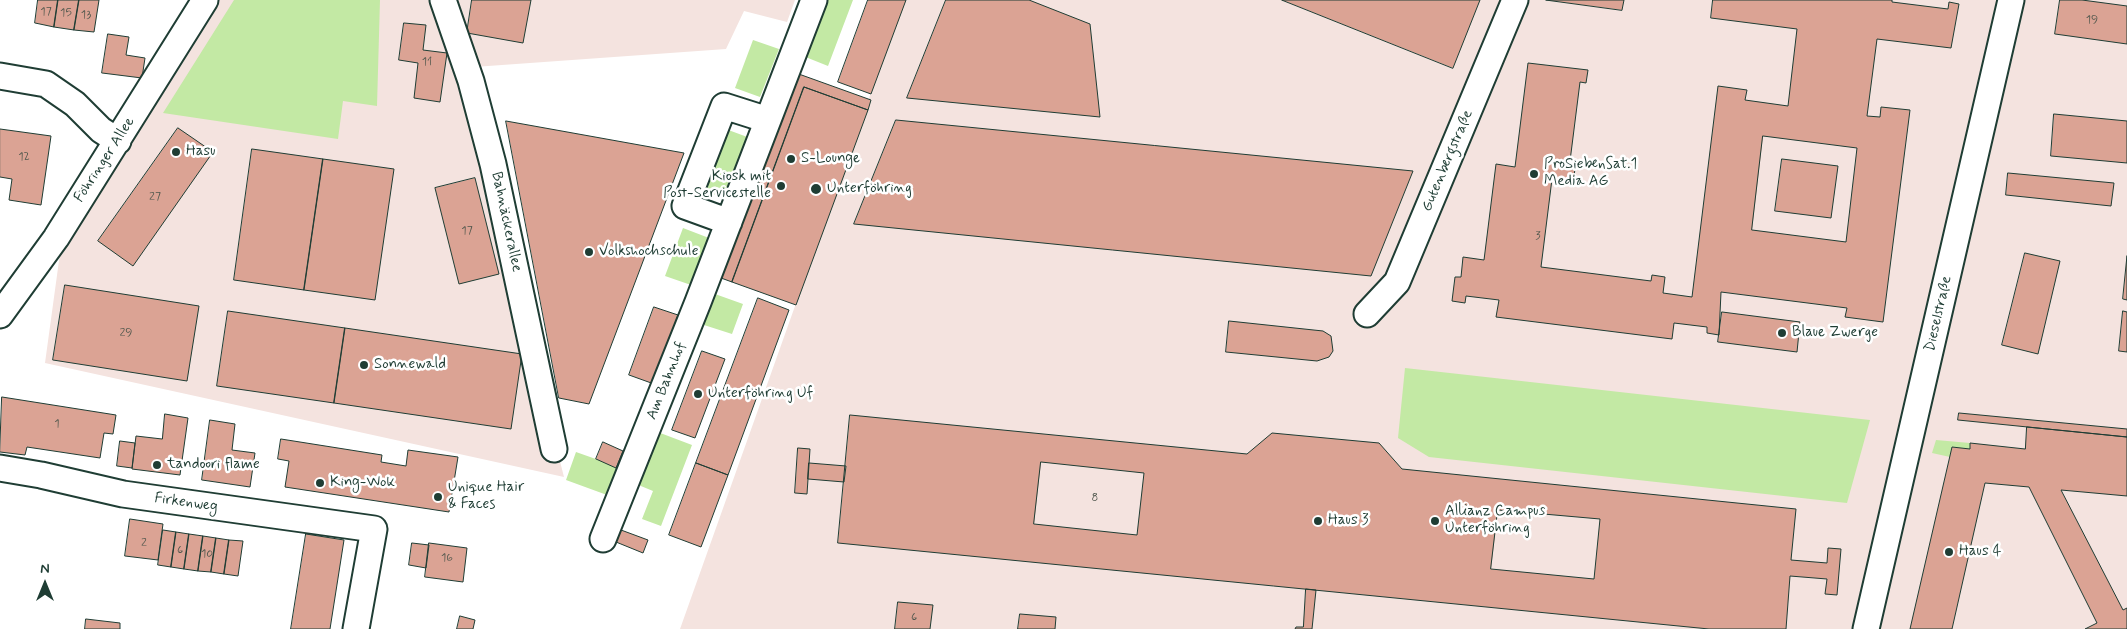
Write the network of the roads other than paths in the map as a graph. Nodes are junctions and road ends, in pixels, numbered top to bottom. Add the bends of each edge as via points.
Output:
1 (205, 0) edge
2 (443, 0) edge
3 (814, 0) edge
4 (1515, 0) edge
5 (2011, 0) edge
6 (0, 76) edge
7 (768, 120) junction
8 (118, 141) junction
9 (729, 222) junction
10 (1367, 314) dead end
11 (0, 315) edge
12 (554, 449) dead end
13 (0, 468) edge
14 (603, 539) dead end
15 (356, 629) edge
16 (1866, 629) edge

1 - 8 street, Föhringer Allee
2 - 12 street, Bahnäckerallee via 471,81 494,164
3 - 7 street, Am Bahnhof
4 - 10 street, Gutenbergstraße via 1398,282
5 - 16 street, Dieselstraße
6 - 8 street via 46,84
7 - 9 street, Am Bahnhof
7 - 9 street via 724,106 705,153 685,206
8 - 11 street, Föhringer Allee via 56,238
9 - 14 street, Am Bahnhof
13 - 15 street, Firkenweg via 123,494 374,529

